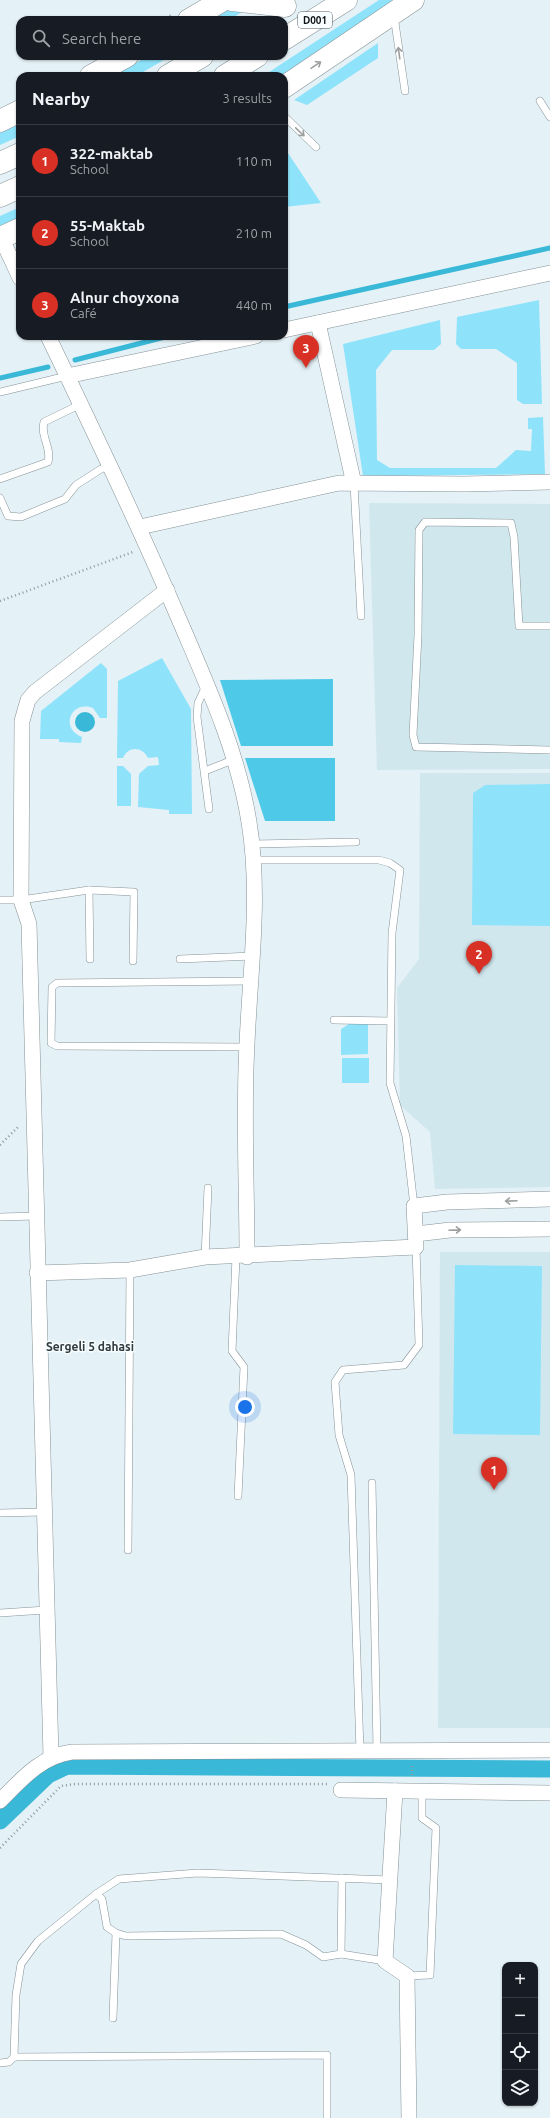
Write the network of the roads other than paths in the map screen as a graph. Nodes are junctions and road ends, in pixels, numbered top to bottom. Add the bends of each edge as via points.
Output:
1 (223, 0) edge
2 (232, 0) edge
3 (346, 0) edge
4 (413, 0) edge
5 (289, 3) edge
6 (393, 13) junction
7 (195, 16) edge
8 (268, 16) edge
9 (288, 36) edge
10 (120, 60) edge
11 (195, 60) edge
12 (251, 60) edge
13 (98, 72) edge
14 (175, 72) edge
15 (233, 72) edge
16 (288, 84) edge
17 (405, 92) dead end
18 (540, 101) dead end
19 (16, 113) edge
20 (550, 117) edge
21 (288, 120) edge
22 (0, 121) edge
23 (316, 147) dead end
24 (16, 156) edge
25 (0, 163) edge
26 (16, 189) edge
27 (0, 196) edge
28 (7, 235) edge
29 (16, 265) edge
30 (550, 273) edge
31 (318, 323) junction
32 (288, 329) edge
33 (50, 340) edge
34 (237, 340) edge
35 (67, 376) junction
36 (0, 392) edge
37 (81, 404) junction
38 (111, 466) junction
39 (0, 479) edge
40 (550, 482) edge
41 (354, 484) junction
42 (0, 498) edge
43 (140, 527) junction
44 (167, 590) junction
45 (361, 616) dead end
46 (550, 626) edge
47 (207, 684) junction
48 (549, 750) edge
49 (235, 759) junction
50 (205, 771) junction
51 (209, 809) dead end
52 (356, 842) dead end
53 (251, 844) junction
54 (253, 860) junction
55 (89, 890) junction
56 (0, 900) edge
57 (21, 900) junction
58 (253, 956) junction
59 (90, 959) dead end
60 (180, 959) dead end
61 (133, 961) dead end
62 (251, 981) junction
63 (334, 1020) dead end
64 (390, 1021) junction
65 (246, 1047) junction
66 (208, 1188) dead end
67 (550, 1200) edge
68 (414, 1206) junction
69 (36, 1216) junction
70 (0, 1217) edge
71 (550, 1229) edge
72 (416, 1240) junction
73 (205, 1257) junction
74 (241, 1257) junction
75 (130, 1270) junction
76 (37, 1273) junction
77 (372, 1483) dead end
78 (238, 1496) dead end
79 (43, 1512) junction
80 (0, 1513) edge
81 (128, 1550) dead end
82 (46, 1610) junction
83 (0, 1613) edge
84 (377, 1750) junction
85 (550, 1750) edge
86 (360, 1751) junction
87 (51, 1757) junction
88 (336, 1787) road end
89 (395, 1791) junction
90 (422, 1791) junction
91 (550, 1793) edge
92 (0, 1801) edge
93 (342, 1878) junction
94 (390, 1880) junction
95 (96, 1894) junction
96 (116, 1933) junction
97 (341, 1954) junction
98 (385, 1961) junction
99 (407, 1976) junction
100 (113, 2018) dead end
101 (14, 2057) junction
102 (0, 2063) edge
103 (327, 2118) edge
104 (409, 2118) edge

1 - 7 highway
2 - 5 highway
3 - 9 highway, D001
4 - 6 highway
5 - 8 highway, D001
16 -> 6 highway
17 -> 6 lane
10 - 13 highway
11 - 14 highway
12 - 15 highway
18 - 20 lane
19 - 22 highway
21 -> 23 lane
24 - 25 highway
26 - 27 highway
28 - 29 street
30 - 31 street
31 - 32 street
31 - 41 street
33 - 35 street
34 - 35 street
35 - 36 lane
35 - 37 street
37 - 38 street
37 - 39 lane via 44,422 42,428 50,456 48,462
38 - 42 lane via 76,484 65,499 21,517 8,516
38 - 43 street
40 - 41 street
41 - 43 street via 339,483
41 - 45 lane
43 - 44 street
44 - 47 street
44 - 57 street via 28,700 22,721
46 - 48 lane via 519,626 511,523 426,522 419,530 418,635 413,735 416,747
47 - 49 street
47 - 50 lane via 198,703 197,717
49 - 50 lane
49 - 53 street via 244,792
50 - 51 lane
52 - 53 lane
53 - 54 street
54 - 58 street
54 - 64 lane via 379,860 390,863 400,870 392,933
55 - 57 lane
55 - 59 lane
55 - 61 lane via 134,892
56 - 57 lane
57 - 69 street via 29,924
58 - 60 lane
58 - 62 street
62 - 65 street
62 - 65 lane via 57,983 52,987 51,1043 57,1046
63 - 64 lane
64 - 68 lane via 390,1083 406,1136
65 - 74 street
66 - 73 lane
67 -> 68 street via 447,1202
68 - 72 street
69 - 70 lane
69 - 76 street
72 -> 71 street via 450,1230
72 - 74 street
72 - 86 lane via 419,1345 404,1365 344,1370 335,1382 339,1435 351,1475
73 - 74 street
73 - 75 street
74 - 78 lane via 232,1351 244,1367
75 - 76 street
75 - 81 lane
76 - 79 street
77 - 84 lane
79 - 80 lane
79 - 82 street
82 - 83 lane
82 - 87 street
84 - 85 street
84 - 86 street
86 - 87 street via 72,1752
87 - 92 street via 32,1770
88 - 89 street
89 - 90 street
89 - 94 street
90 - 91 street
90 - 99 lane via 422,1818 436,1828 430,1975
93 - 94 lane
93 - 95 lane via 198,1873 119,1879
93 - 97 lane
94 - 98 street
95 - 96 lane via 102,1898 107,1927
95 - 101 lane via 38,1941 22,1964 16,1995
96 - 97 lane via 126,1936 281,1934 306,1945 323,1957
96 - 100 lane
97 - 98 lane
98 - 99 street
99 - 104 street
101 - 102 lane via 9,2062
101 - 103 lane via 327,2055

